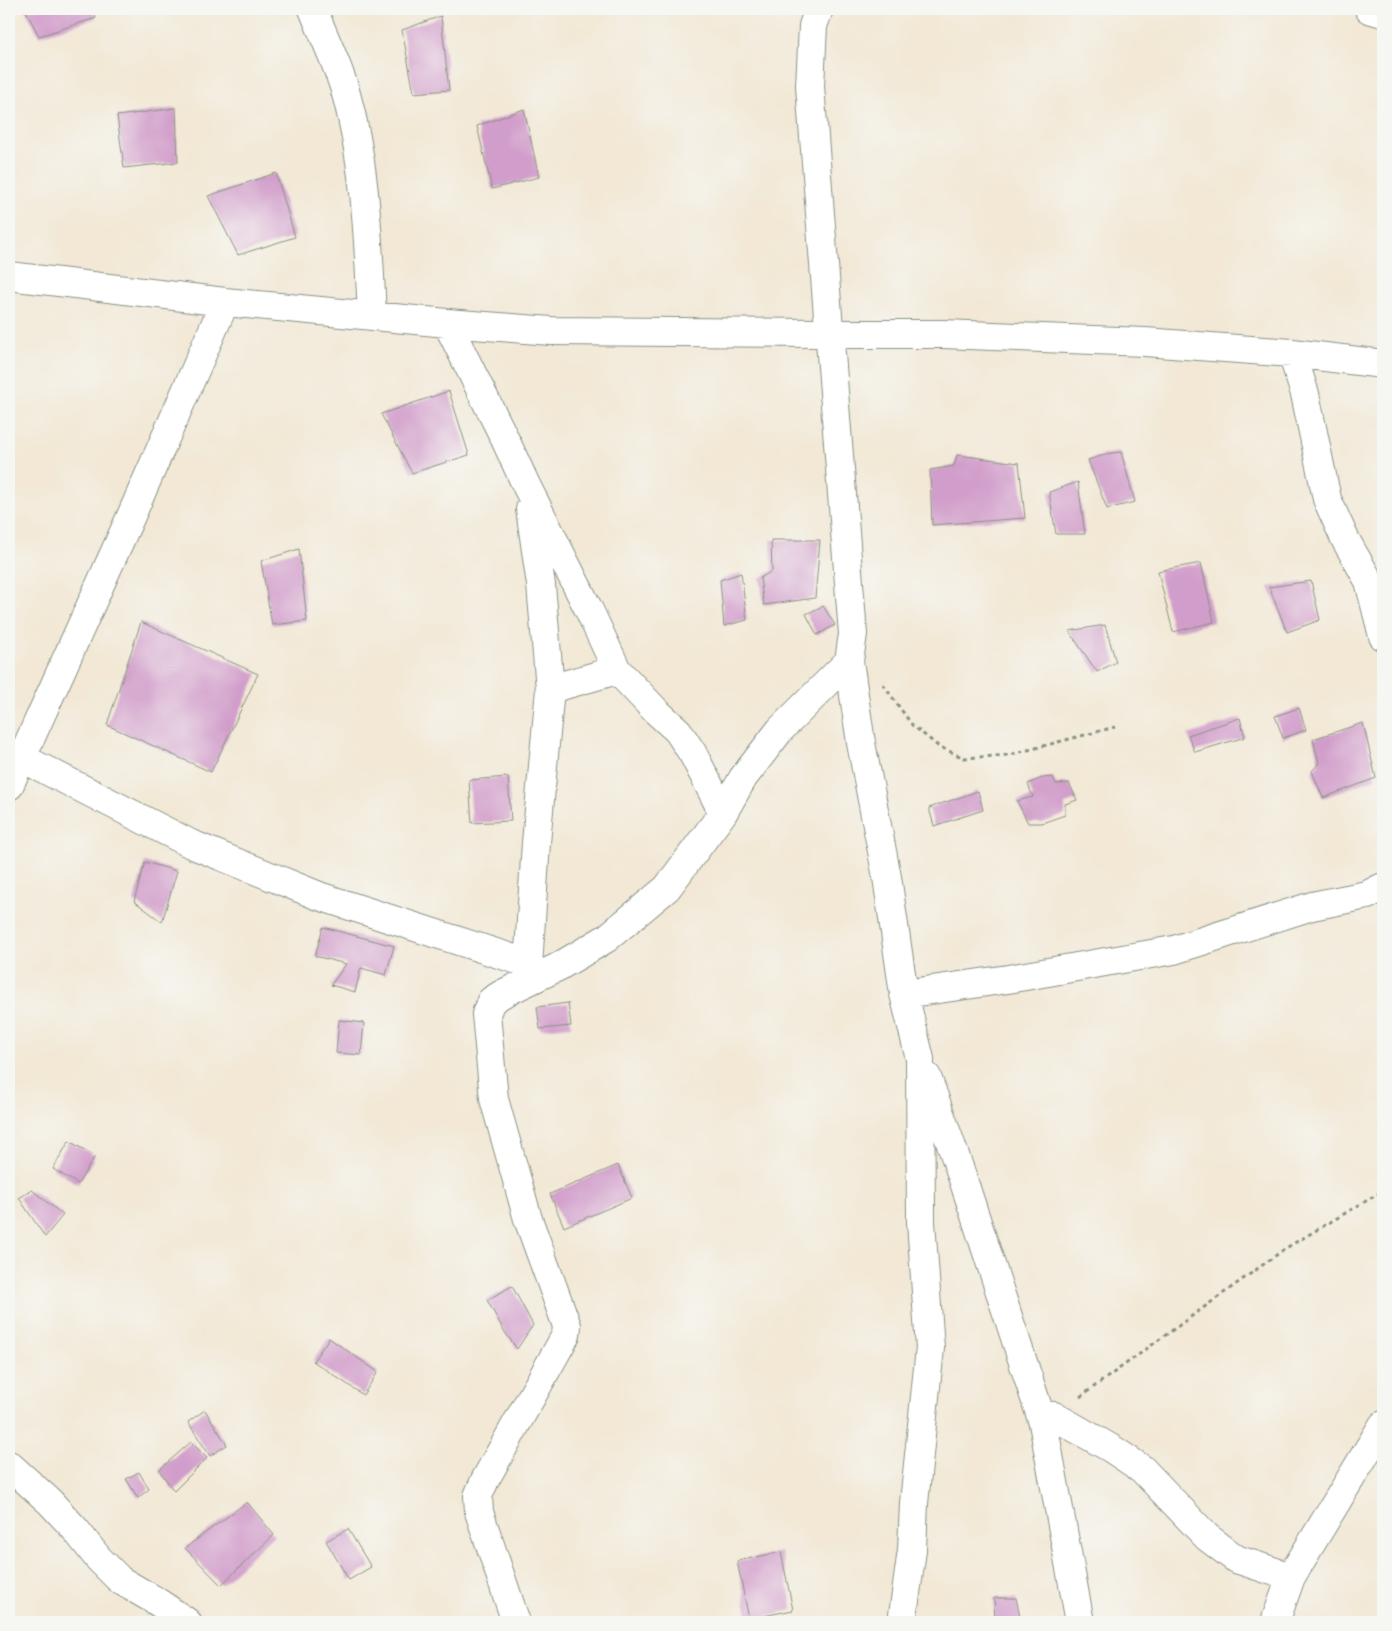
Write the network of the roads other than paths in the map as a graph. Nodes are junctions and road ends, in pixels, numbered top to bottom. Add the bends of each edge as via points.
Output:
1 (313, 9) edge
2 (819, 9) edge
3 (1368, 9) edge
4 (1383, 13) edge
5 (9, 276) edge
6 (225, 302) junction
7 (372, 315) junction
8 (448, 323) junction
9 (830, 332) junction
10 (1292, 353) junction
11 (1383, 364) edge
12 (526, 485) junction
13 (1381, 620) edge
14 (849, 662) junction
15 (617, 670) junction
16 (550, 690) junction
17 (22, 758) junction
18 (9, 786) edge
19 (723, 813) junction
20 (1383, 887) edge
21 (528, 973) junction
22 (904, 994) junction
23 (920, 1059) junction
24 (1048, 1420) junction
25 (1383, 1425) edge
26 (9, 1465) edge
27 (1291, 1577) junction
28 (187, 1622) edge
29 (516, 1622) edge
30 (902, 1622) edge
31 (1080, 1622) edge
32 (1275, 1622) edge

1 - 7 street via 344,86 351,114 367,208
2 - 9 street via 813,26 810,86
3 - 4 street
5 - 6 street
6 - 7 street
6 - 17 street
7 - 8 street
8 - 9 street via 551,330
8 - 12 street
9 - 10 street via 1145,342
9 - 14 street via 853,634
10 - 11 street
10 - 13 street via 1305,394 1327,499 1369,580
12 - 15 street
12 - 16 street via 541,585
14 - 19 street via 780,730 743,778
14 - 22 street
15 - 16 street
15 - 19 street via 678,731
16 - 21 street
17 - 18 street
17 - 21 street via 191,844 319,896
19 - 21 street via 667,888 606,938 558,967
20 - 22 street via 1367,895 1312,906 1174,950
21 - 29 street via 491,1001 486,1014 494,1100 528,1219 567,1326 566,1335 478,1496 479,1512
22 - 23 street
23 - 24 street
23 - 30 street via 921,1222 930,1348 912,1550
24 - 27 street via 1112,1449 1142,1469 1207,1538 1236,1559
24 - 31 street
25 - 27 street
26 - 28 street via 50,1502 120,1580
27 - 32 street

